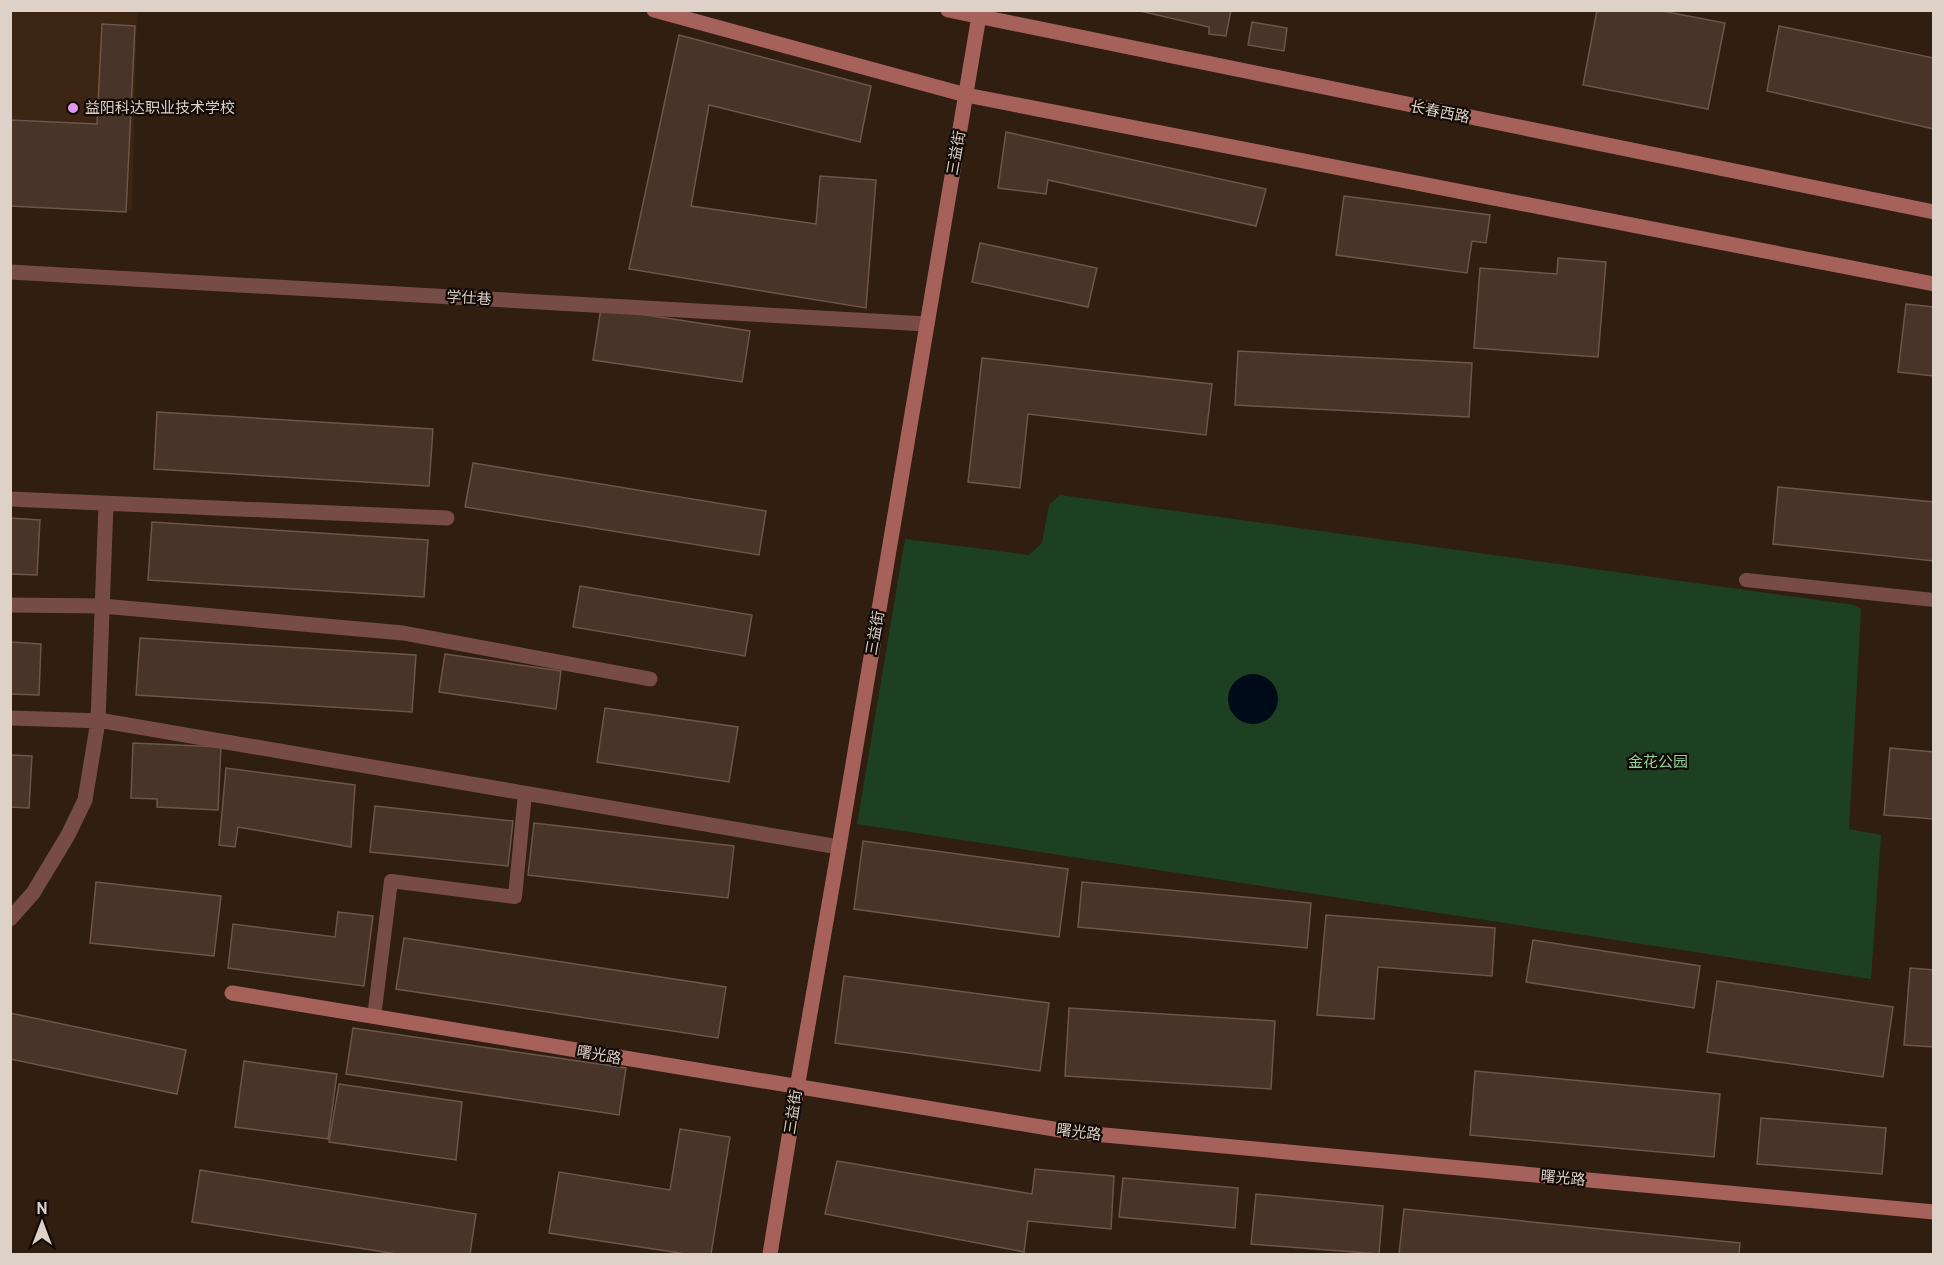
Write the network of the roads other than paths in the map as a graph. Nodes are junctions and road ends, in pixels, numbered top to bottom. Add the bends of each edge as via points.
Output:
1 (654, 10) edge
2 (948, 10) edge
3 (979, 14) edge
4 (966, 95) junction
5 (1934, 212) edge
6 (10, 272) edge
7 (1934, 284) edge
8 (927, 324) junction
9 (10, 499) edge
10 (106, 504) junction
11 (447, 518) dead end
12 (1746, 580) dead end
13 (1934, 600) edge
14 (10, 604) edge
15 (102, 606) junction
16 (650, 679) dead end
17 (10, 718) edge
18 (98, 721) junction
19 (525, 793) junction
20 (839, 847) junction
21 (10, 919) edge
22 (232, 993) dead end
23 (374, 1017) junction
24 (797, 1088) junction
25 (1934, 1212) edge
26 (770, 1254) edge

1 - 4 street
2 - 3 street, 长春西路
3 - 4 street, 三益街
3 - 5 street, 长春西路
4 - 7 street
4 - 8 street, 三益街
6 - 8 street, 学仕巷
8 - 20 street, 三益街
9 - 10 street
10 - 11 street
10 - 15 street
12 - 13 lane
14 - 15 street
15 - 16 street via 403,633
15 - 18 street
17 - 18 street
18 - 19 street
18 - 21 street via 85,800 33,893
19 - 20 street
19 - 23 lane via 515,897 392,881
20 - 24 street, 三益街
22 - 23 street, 曙光路
23 - 24 street, 曙光路
24 - 25 street, 曙光路 via 1072,1132
24 - 26 street, 三益街

